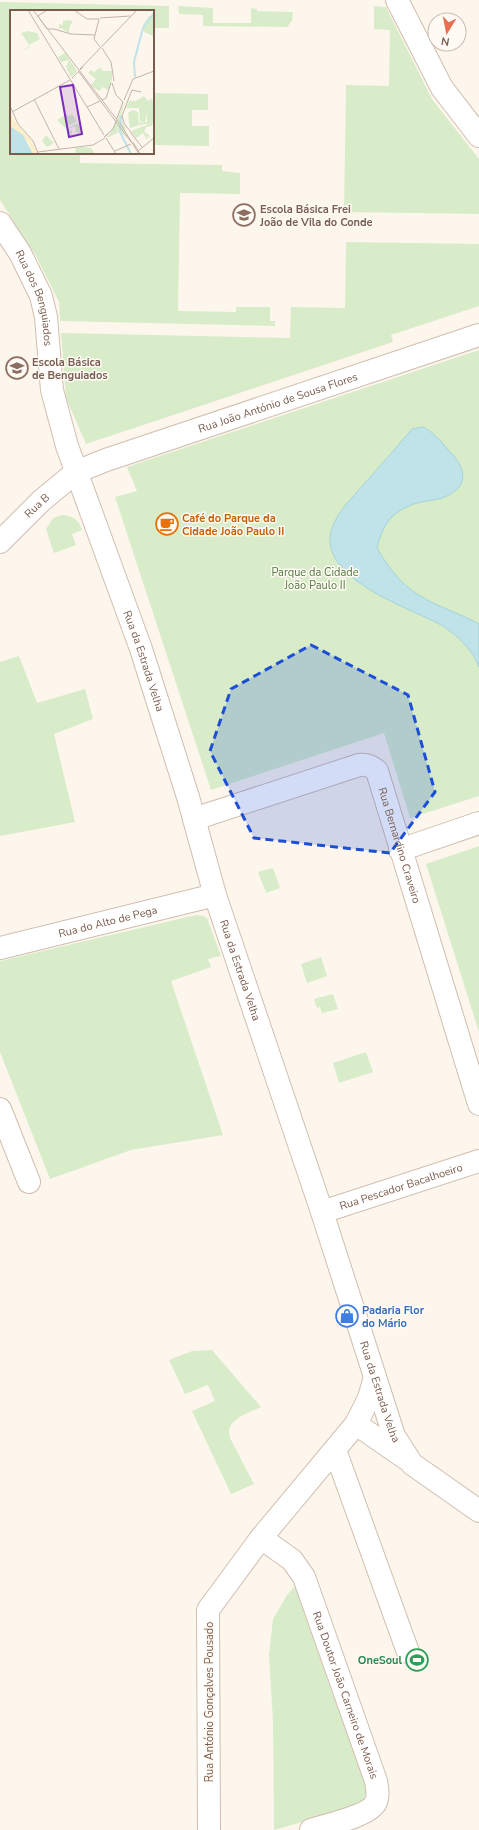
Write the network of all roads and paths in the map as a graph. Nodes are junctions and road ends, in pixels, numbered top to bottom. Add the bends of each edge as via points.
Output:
1 (397, 0) edge
2 (479, 136) edge
3 (0, 223) edge
4 (479, 334) edge
5 (76, 472) junction
6 (0, 542) edge
7 (194, 819) junction
8 (479, 823) edge
9 (400, 850) junction
10 (215, 895) junction
11 (0, 948) edge
12 (479, 1104) edge
13 (0, 1110) edge
14 (479, 1161) edge
15 (28, 1182) dead end
16 (322, 1212) junction
17 (375, 1377) junction
18 (356, 1424) junction
19 (335, 1450) junction
20 (412, 1464) junction
21 (479, 1511) edge
22 (261, 1538) junction
23 (408, 1652) dead end
24 (210, 1830) edge
25 (311, 1830) edge

1 - 2 street via 442,88
3 - 5 street, Rua dos Benguiados via 20,253 41,296 46,317 52,390
4 - 5 street, Rua João António de Sousa Flores
5 - 6 street, Rua B via 41,501
5 - 7 street, Rua da Estrada Velha via 141,649
7 - 9 street, Rua Bernardino Craveiro via 364,764 377,771
7 - 10 street, Rua da Estrada Velha
8 - 9 street
9 - 12 street, Rua Bernardino Craveiro
10 - 11 street, Rua do Alto de Pega
10 - 16 street, Rua da Estrada Velha
13 - 15 street
14 - 16 street, Rua Pescador Bacalhoeiro
16 - 17 street, Rua da Estrada Velha
17 - 18 street, Rua António Gonçalves Pousado via 366,1405
17 - 20 street, Rua da Estrada Velha via 394,1436
18 - 19 street, Rua António Gonçalves Pousado
18 - 20 street, Rua da Estrada Velha
19 - 22 street, Rua António Gonçalves Pousado
19 - 23 street
20 - 21 street, Rua da Estrada Velha
22 - 24 street, Rua António Gonçalves Pousado via 208,1610
22 - 25 street, Rua Doutor João Carneiro de Morais via 292,1560 304,1577 376,1781 376,1803 367,1811

